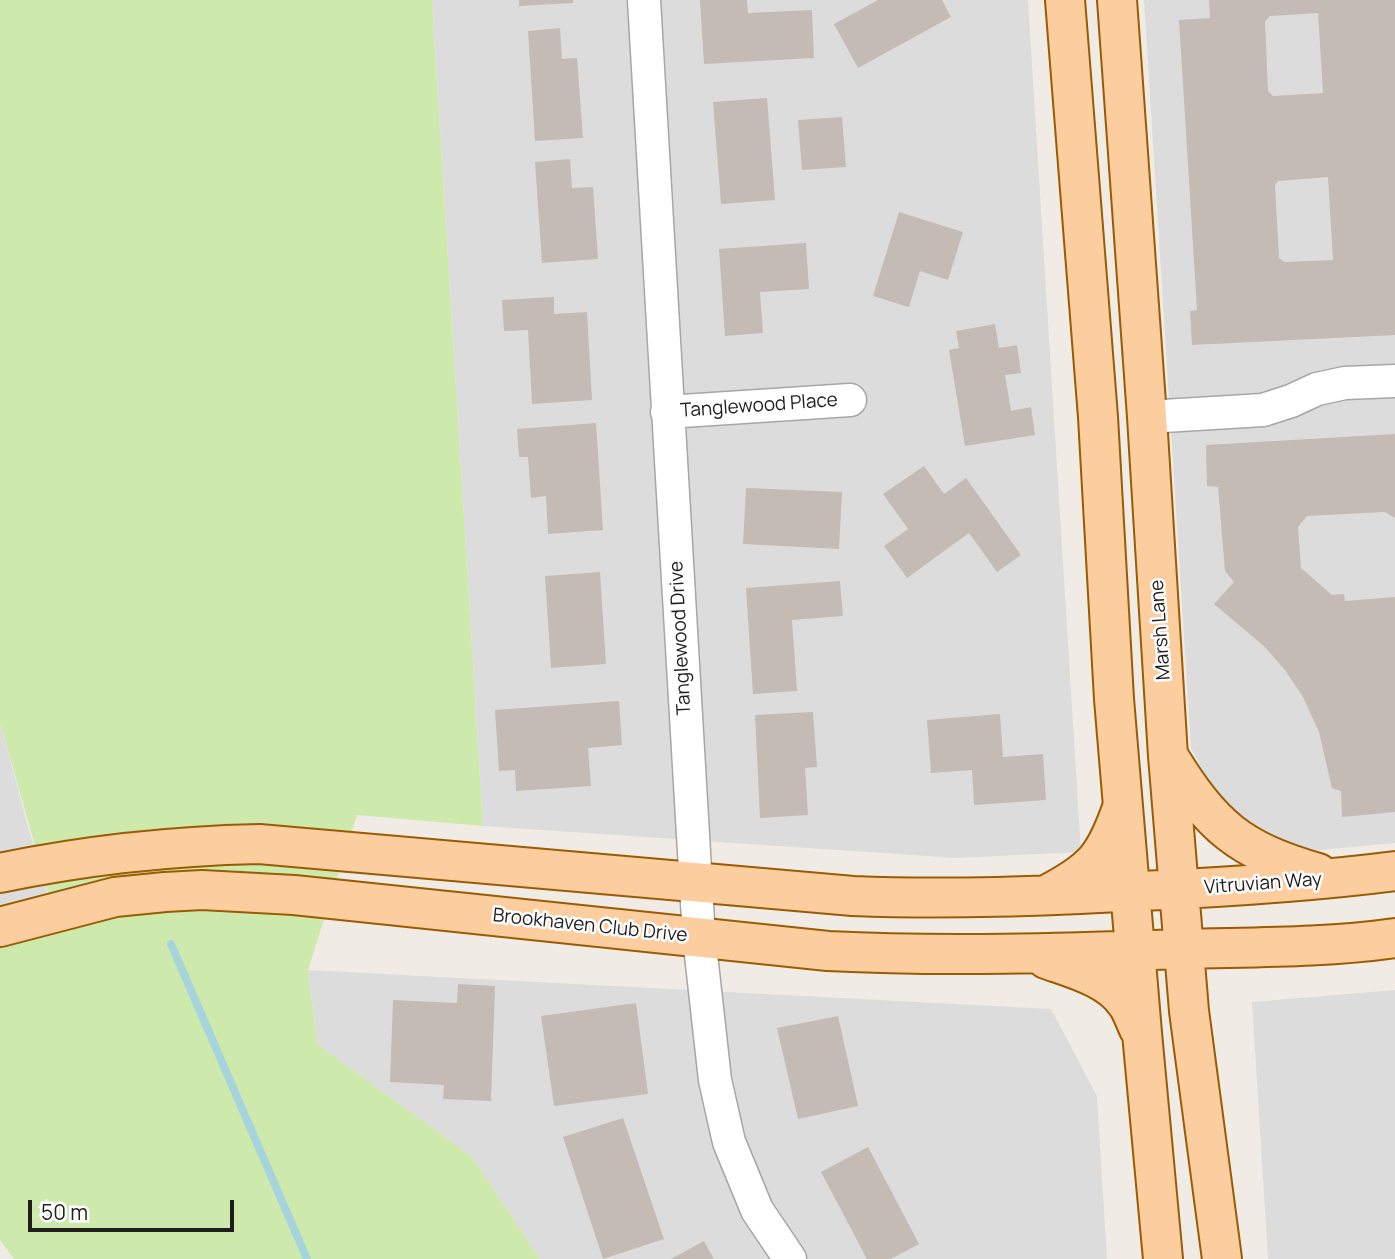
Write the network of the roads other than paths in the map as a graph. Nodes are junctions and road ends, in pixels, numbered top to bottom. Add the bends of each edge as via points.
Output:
1 (644, 0) edge
2 (1065, 0) edge
3 (1117, 0) edge
4 (1395, 381) edge
5 (850, 400) dead end
6 (667, 412) junction
7 (1098, 417) junction
8 (1147, 417) junction
9 (1168, 756) junction
10 (1124, 803) junction
11 (202, 845) junction
12 (1395, 871) edge
13 (0, 873) edge
14 (1337, 879) junction
15 (696, 883) junction
16 (1179, 889) junction
17 (202, 890) junction
18 (1130, 891) junction
19 (1044, 896) junction
20 (0, 927) edge
21 (699, 937) junction
22 (1395, 938) edge
23 (1184, 949) junction
24 (1135, 951) junction
25 (1034, 954) junction
26 (1142, 1033) junction
27 (790, 1259) edge
28 (1163, 1259) edge
29 (1222, 1259) edge

1 - 6 street, Tanglewood Drive
2 - 7 main road
3 - 8 main road, Marsh Lane
4 - 8 street via 1317,389 1263,410
5 - 6 street, Tanglewood Place
6 - 15 street, Tanglewood Drive
7 - 8 main road
7 - 10 main road
8 - 9 main road, Marsh Lane
9 - 14 main road via 1187,787 1242,843 1287,864
9 - 16 main road, Marsh Lane
10 - 18 main road
10 - 19 main road via 1112,836 1087,871
11 - 13 main road via 80,858
11 - 15 main road via 259,844
11 - 17 main road
12 - 14 main road, Vitruvian Way
14 - 16 main road, Vitruvian Way
15 - 19 main road via 929,899
15 - 21 street, Tanglewood Drive
16 - 18 main road, Vitruvian Way
16 - 23 main road, Marsh Lane
17 - 20 main road, Brookhaven Club Drive via 115,897
17 - 21 main road, Brookhaven Club Drive via 294,895
18 - 19 main road
18 - 24 main road
21 - 25 main road, Brookhaven Club Drive via 828,951
21 - 27 street, Tanglewood Drive via 715,1080 729,1142 757,1210
22 - 23 main road
23 - 24 main road, Brookhaven Club Drive
23 - 29 main road, Marsh Lane
24 - 25 main road, Brookhaven Club Drive
24 - 26 main road
25 - 26 main road via 1115,991
26 - 28 main road

